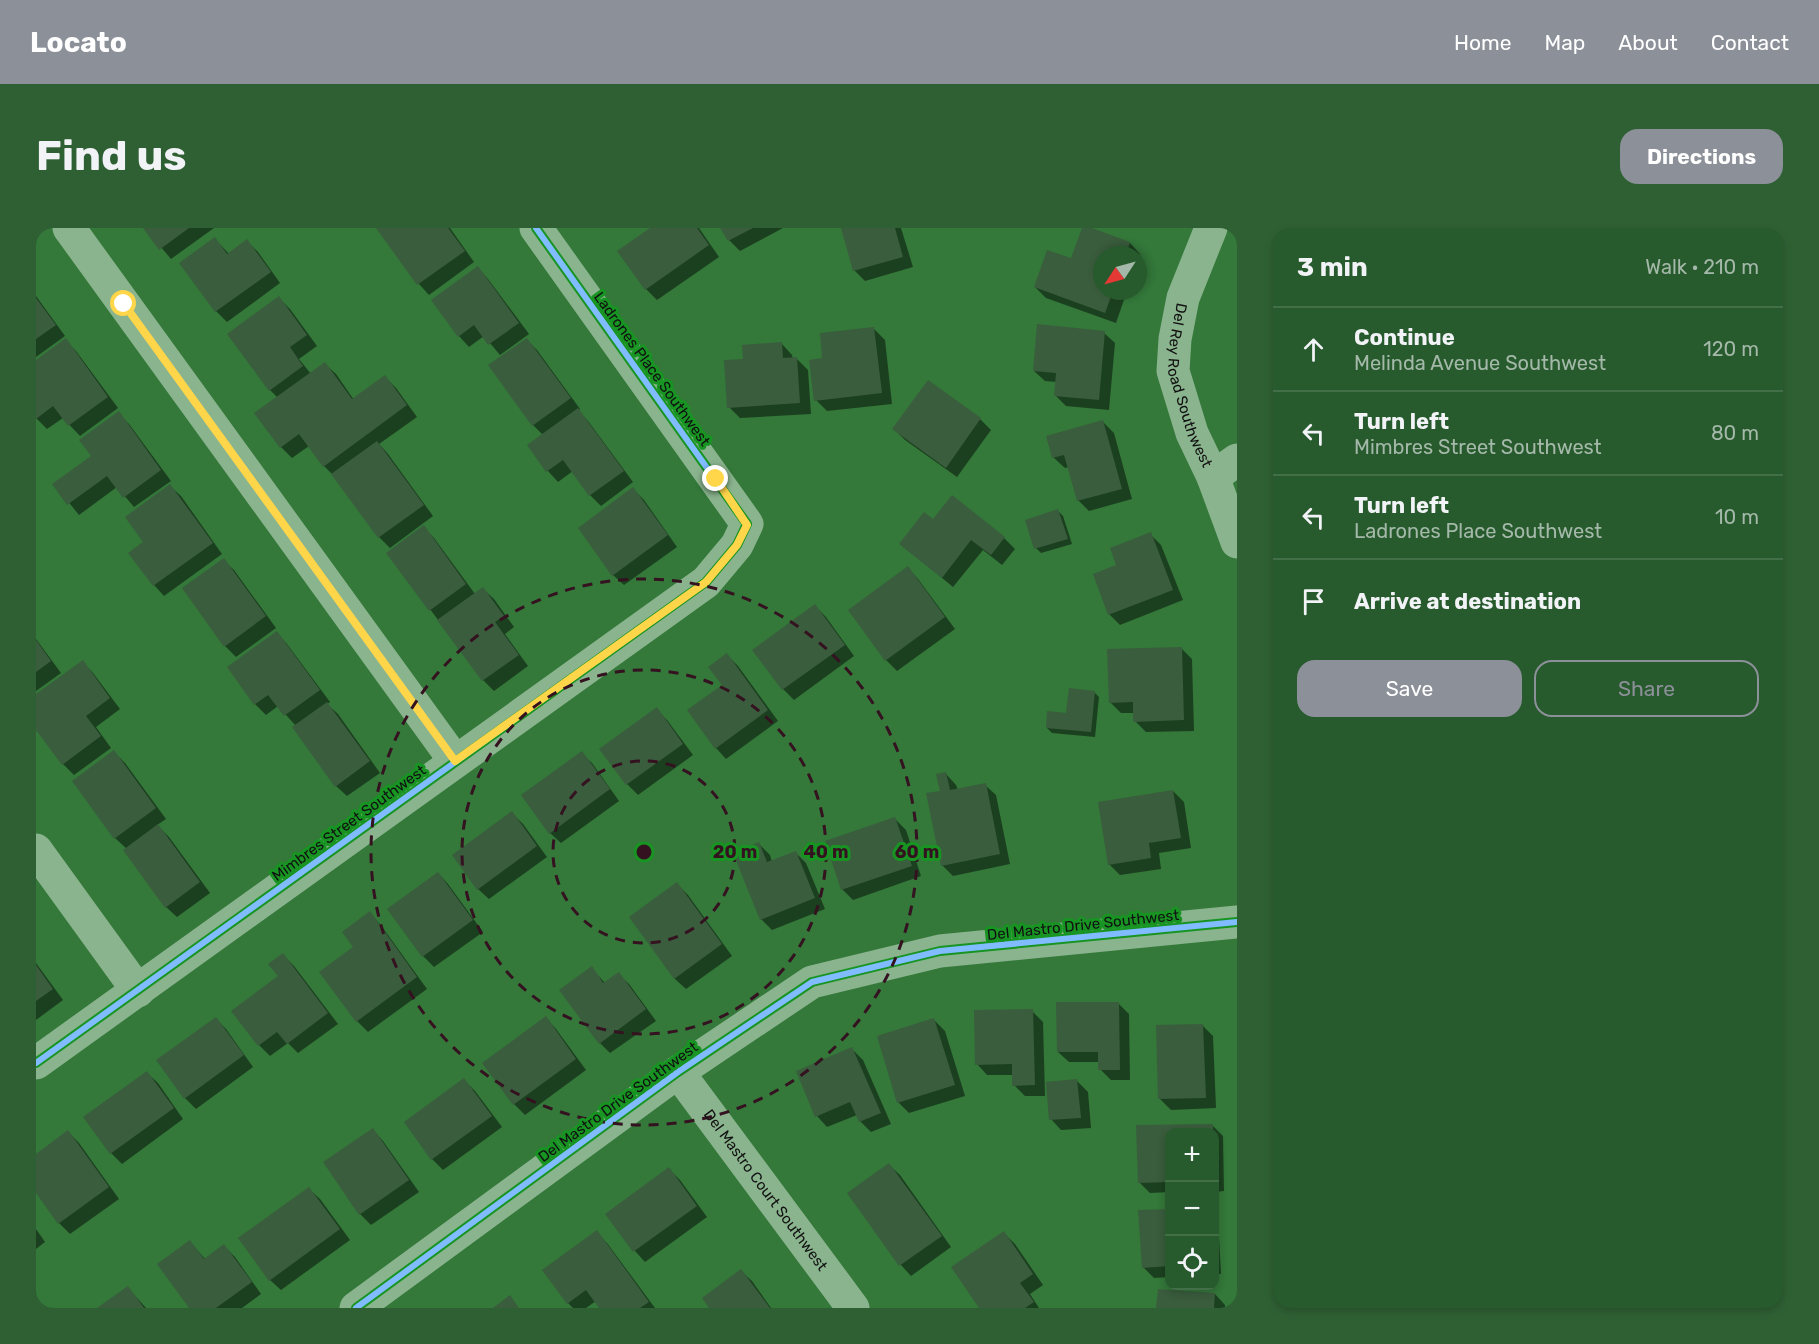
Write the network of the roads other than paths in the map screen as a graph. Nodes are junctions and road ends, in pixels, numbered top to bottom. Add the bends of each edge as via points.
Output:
1 (69, 228) edge
2 (536, 228) edge
3 (1211, 228) edge
4 (1225, 468) edge
5 (747, 525) joint
6 (1237, 542) edge
7 (455, 761) junction
8 (36, 850) edge
9 (1237, 921) edge
10 (138, 991) junction
11 (36, 1063) edge
12 (678, 1072) junction
13 (367, 1305) edge
14 (853, 1308) edge

1 - 7 street
2 - 5 street, Ladrones Place Southwest
3 - 4 street, Del Rey Road Southwest via 1183,298 1173,371 1192,433
4 - 6 street, Del Rey Road Southwest
5 - 7 street, Mimbres Street Southwest via 737,545 706,582
7 - 10 street, Mimbres Street Southwest
8 - 10 street
9 - 12 street, Del Mastro Drive Southwest via 940,951 812,982
10 - 11 street, Mimbres Street Southwest
12 - 13 street, Del Mastro Drive Southwest
12 - 14 street, Del Mastro Court Southwest

